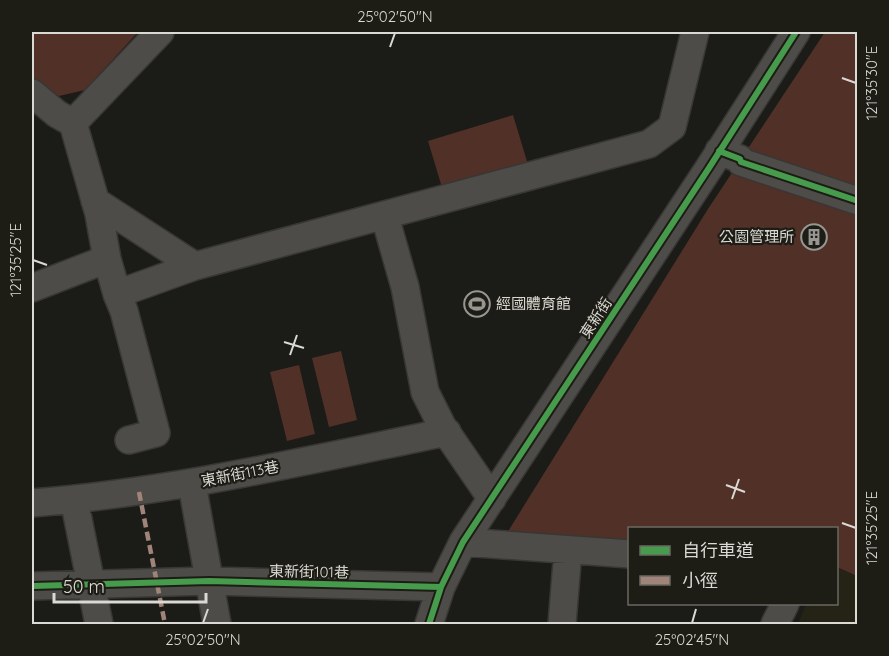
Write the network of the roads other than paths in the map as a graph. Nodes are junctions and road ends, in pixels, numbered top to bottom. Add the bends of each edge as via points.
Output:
1 (160, 32) edge
2 (695, 32) edge
3 (796, 32) edge
4 (32, 93) edge
5 (73, 123) junction
6 (719, 151) junction
7 (857, 200) edge
8 (95, 201) junction
9 (386, 217) junction
10 (107, 259) junction
11 (195, 266) junction
12 (32, 288) edge
13 (117, 294) junction
14 (447, 432) junction
15 (129, 440) dead end
16 (192, 484) junction
17 (492, 499) junction
18 (74, 500) junction
19 (32, 503) edge
20 (463, 542) junction
21 (568, 550) junction
22 (628, 554) edge
23 (209, 581) junction
24 (90, 584) junction
25 (32, 586) edge
26 (441, 587) junction
27 (784, 605) edge
28 (99, 624) edge
29 (217, 624) edge
30 (429, 624) edge
31 (562, 624) edge
32 (775, 624) edge

1 - 5 street
2 - 9 street via 672,127 650,144
3 - 6 street, 東新街
4 - 5 street
5 - 8 street
6 - 7 street via 741,162
6 - 17 street, 東新街
8 - 10 street
8 - 11 street
9 - 11 street
9 - 14 street via 405,287 424,392
10 - 12 street
10 - 13 street
11 - 13 street
13 - 15 street via 156,433
14 - 16 street, 東新街113巷
14 - 17 street
16 - 18 street, 東新街113巷
16 - 23 street
17 - 20 street, 東新街
18 - 19 street, 東新街113巷
18 - 24 street
20 - 21 street
20 - 26 street, 東新街
21 - 22 street
21 - 31 street
23 - 24 street, 東新街101巷
23 - 26 street, 東新街101巷
23 - 29 street
24 - 25 street, 東新街101巷
24 - 28 street
26 - 30 street, 東新街
27 - 32 street

